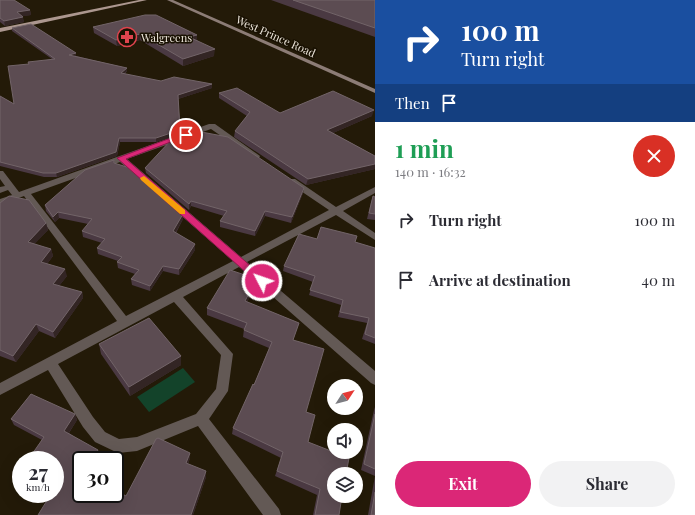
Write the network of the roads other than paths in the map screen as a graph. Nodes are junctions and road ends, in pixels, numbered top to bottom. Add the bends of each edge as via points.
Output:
1 (145, 0) edge
2 (169, 0) edge
3 (0, 30) edge
4 (375, 91) edge
5 (121, 158) junction
6 (264, 162) edge
7 (0, 173) edge
8 (284, 175) edge
9 (10, 186) junction
10 (0, 190) edge
11 (375, 190) edge
12 (21, 194) junction
13 (0, 202) edge
14 (336, 211) junction
15 (375, 238) edge
16 (240, 262) junction
17 (176, 296) junction
18 (125, 323) junction
19 (50, 362) junction
20 (375, 379) edge
21 (0, 389) edge
22 (201, 419) junction
23 (273, 515) edge

1 - 3 main road
2 - 4 main road, West Prince Road
5 - 6 street via 212,126
5 - 12 street
5 - 16 street
7 - 9 street
8 - 14 street
9 - 10 street
9 - 12 street
11 - 14 street
12 - 13 street
12 - 18 street
14 - 15 street
14 - 16 street
16 - 17 street
16 - 20 street
17 - 18 street
17 - 22 street via 227,354 222,391
18 - 19 street
19 - 21 street
19 - 22 street via 100,437 118,446 137,444
22 - 23 street

